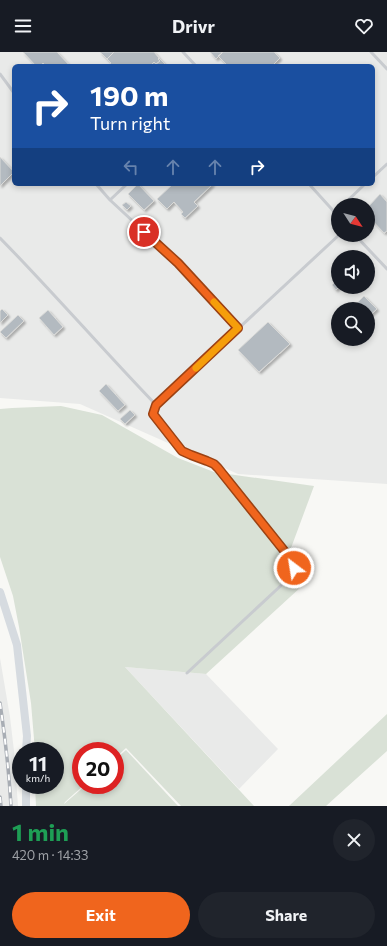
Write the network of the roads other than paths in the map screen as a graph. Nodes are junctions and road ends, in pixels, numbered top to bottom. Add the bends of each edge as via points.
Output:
1 (183, 52) edge
2 (371, 52) edge
3 (194, 64) edge
4 (387, 69) edge
5 (0, 74) edge
6 (12, 90) edge
7 (387, 164) edge
8 (375, 175) edge
9 (98, 186) edge
10 (125, 186) edge
11 (311, 186) edge
12 (363, 186) edge
13 (350, 198) edge
14 (110, 200) junction
15 (331, 209) edge
16 (0, 238) edge
17 (331, 242) edge
18 (362, 242) edge
19 (387, 269) edge
20 (238, 328) junction
21 (156, 405) junction
22 (0, 592) edge
23 (187, 672) dead end
24 (27, 742) edge
25 (26, 794) edge
26 (26, 806) edge

1 - 3 lane
2 - 4 lane
5 - 6 lane
7 - 8 lane
9 - 14 lane
10 - 14 lane
11 - 15 lane
12 - 13 lane
14 - 20 lane via 178,263
16 - 21 lane
17 - 20 lane
18 - 19 lane
20 - 21 lane
21 - 23 lane via 153,414 182,451 214,464 294,563 293,572 288,579
22 - 24 street via 17,645
25 - 26 street

